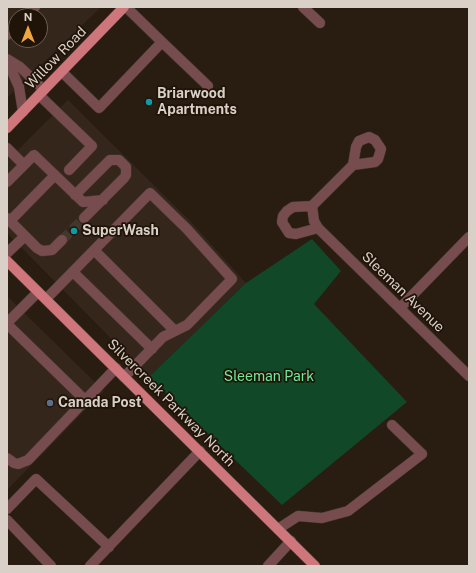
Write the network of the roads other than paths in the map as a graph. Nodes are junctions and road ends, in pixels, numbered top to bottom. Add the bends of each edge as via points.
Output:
1 (125, 7) edge
2 (303, 7) edge
3 (320, 23) dead end
4 (162, 42) junction
5 (7, 59) edge
6 (62, 72) junction
7 (208, 86) dead end
8 (42, 93) junction
9 (23, 112) junction
10 (7, 128) edge
11 (7, 148) edge
12 (24, 165) junction
13 (353, 165) dead end
14 (69, 170) dead end
15 (55, 175) junction
16 (7, 182) edge
17 (79, 198) junction
18 (103, 200) junction
19 (312, 206) junction
20 (84, 218) tunnel mouth
21 (9, 219) edge
22 (318, 228) junction
23 (25, 236) junction
24 (469, 237) edge
25 (62, 240) tunnel mouth
26 (94, 250) junction
27 (7, 253) edge
28 (7, 261) edge
29 (73, 272) junction
30 (38, 292) junction
31 (46, 300) junction
32 (400, 308) junction
33 (8, 319) edge
34 (175, 331) junction
35 (152, 349) junction
36 (116, 368) junction
37 (469, 376) edge
38 (124, 377) junction
39 (85, 400) junction
40 (392, 425) dead end
41 (200, 451) junction
42 (7, 458) edge
43 (7, 509) edge
44 (7, 520) edge
45 (278, 528) junction
46 (291, 541) junction
47 (109, 547) junction
48 (51, 566) edge
49 (90, 566) edge
50 (268, 566) edge
51 (315, 566) edge

1 - 4 street
1 - 6 main road, Willow Road
2 - 3 street
4 - 6 street via 99,108
4 - 7 street
5 - 8 street via 20,67
5 - 9 street via 19,87
6 - 8 main road, Willow Road
8 - 9 main road, Willow Road
8 - 14 street via 92,146
9 - 10 main road, Willow Road
11 - 12 street
12 - 15 street via 34,155
12 - 16 street
13 - 19 street
15 - 17 street
15 - 21 street
17 - 18 street
17 - 18 street via 110,160 119,160 126,172 124,178
18 - 20 street
19 - 22 street, Sleeman Avenue via 314,221
19 - 22 street via 293,207 283,216 282,222 289,233 296,234
21 - 23 street
22 - 32 street, Sleeman Avenue
23 - 25 street via 37,248 47,252
23 - 27 street
24 - 32 street
26 - 29 street
26 - 34 street
26 - 34 street via 150,192 188,229 232,279 187,325
28 - 30 main road, Silvercreek Parkway North
29 - 31 street
29 - 35 street
30 - 31 main road, Silvercreek Parkway North
30 - 33 street
31 - 36 main road, Silvercreek Parkway North
32 - 37 street, Sleeman Avenue
33 - 39 street
34 - 35 street via 163,337
35 - 38 street
36 - 38 main road, Silvercreek Parkway North
36 - 39 street
38 - 41 main road, Silvercreek Parkway North
39 - 42 street via 28,460 18,464
40 - 45 street via 422,454 348,511 322,518 298,516
41 - 45 main road, Silvercreek Parkway North
41 - 47 street
43 - 47 street via 36,479
44 - 48 street
45 - 46 main road, Silvercreek Parkway North
46 - 50 street
46 - 51 main road, Silvercreek Parkway North
47 - 49 street

